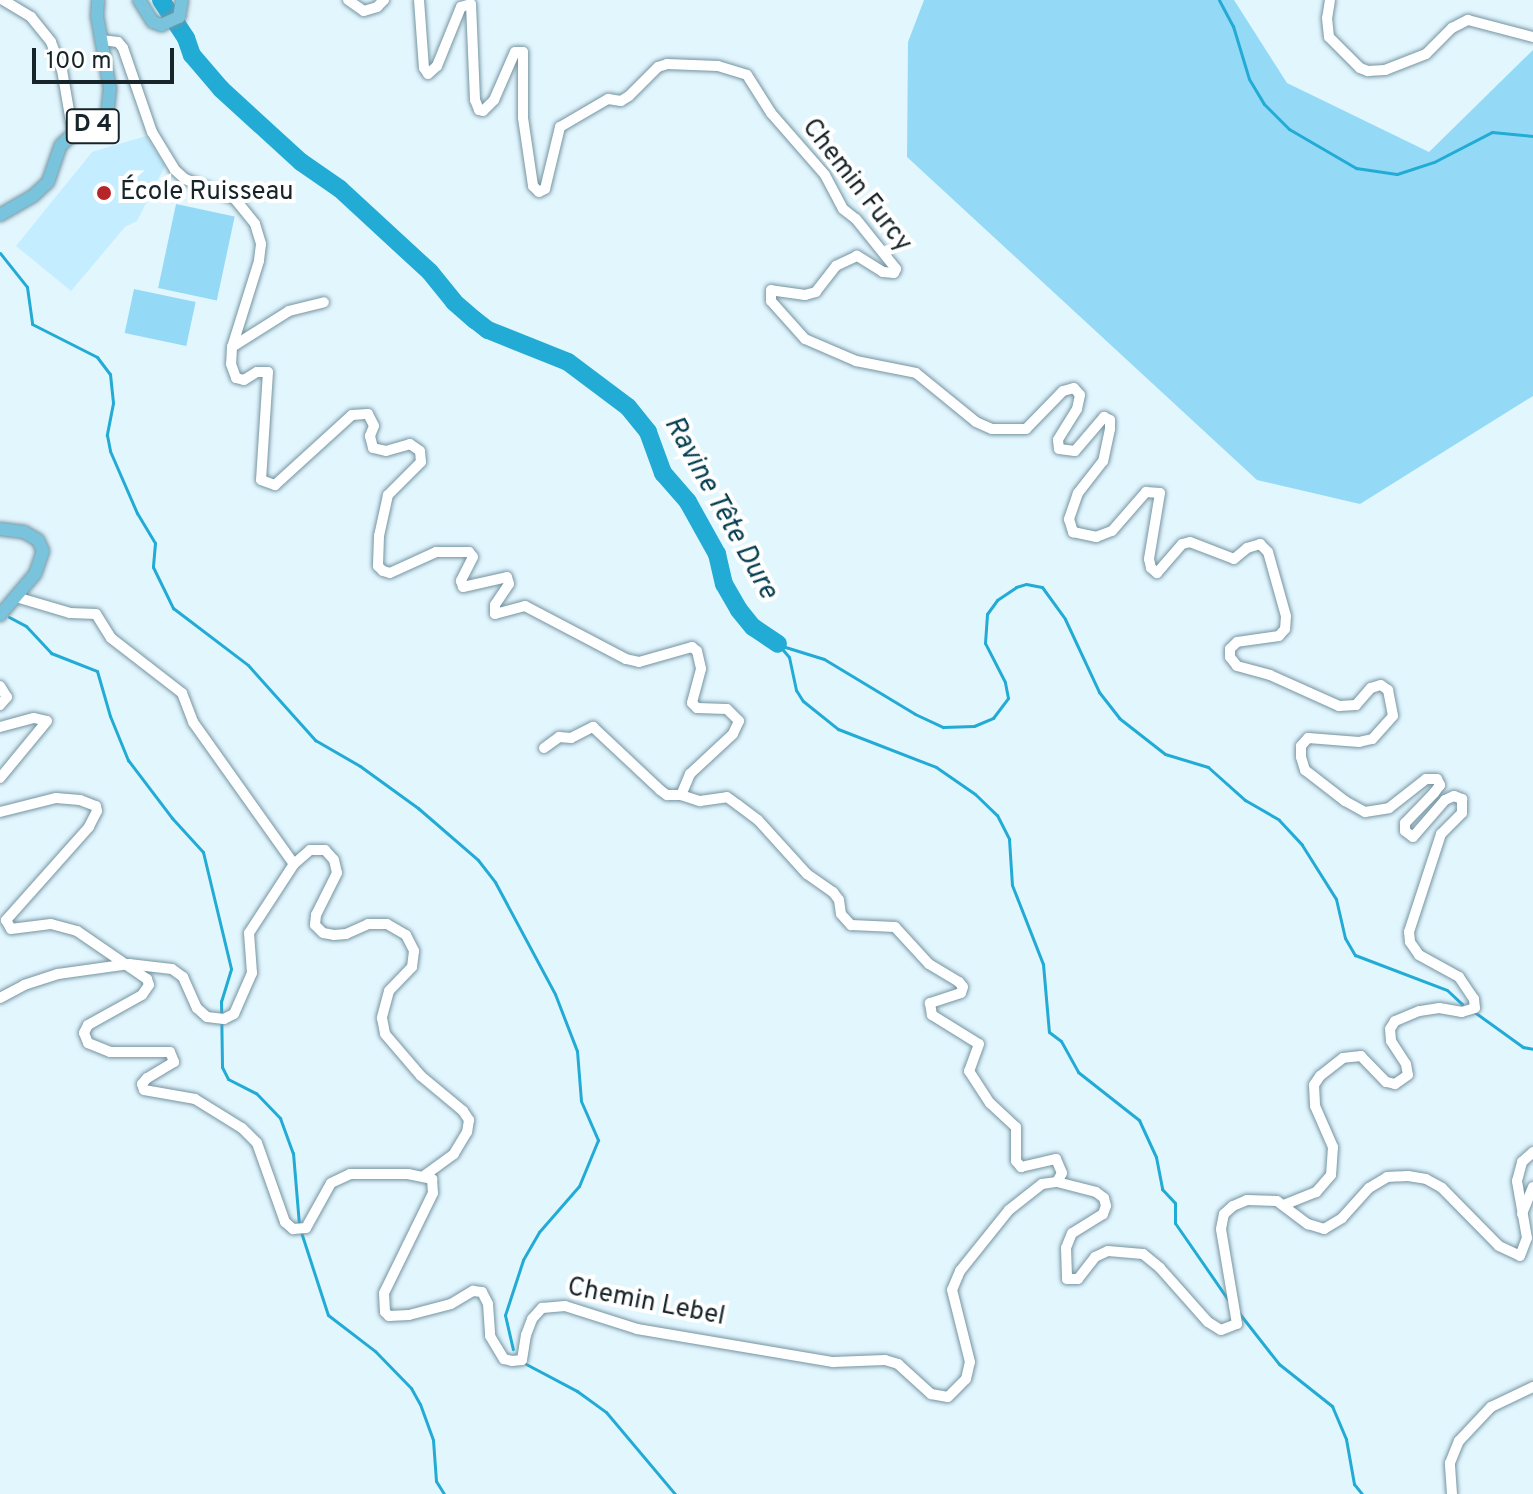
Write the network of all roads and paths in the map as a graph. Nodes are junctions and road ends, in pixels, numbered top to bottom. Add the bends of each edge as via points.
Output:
1 (3, 0) edge
2 (98, 0) edge
3 (139, 0) edge
4 (182, 0) edge
5 (348, 0) edge
6 (384, 0) edge
7 (419, 0) edge
8 (1330, 0) edge
9 (1533, 37) edge
10 (101, 40) junction
11 (73, 134) junction
12 (0, 215) edge
13 (324, 302) dead end
14 (232, 347) junction
15 (0, 529) edge
16 (16, 597) junction
17 (0, 615) edge
18 (0, 686) edge
19 (0, 705) edge
20 (0, 727) edge
21 (544, 748) dead end
22 (0, 778) edge
23 (681, 795) junction
24 (0, 812) edge
25 (294, 864) junction
26 (129, 964) junction
27 (0, 998) edge
28 (1533, 1152) edge
29 (424, 1176) junction
30 (1057, 1182) junction
31 (1533, 1187) edge
32 (1284, 1205) junction
33 (1521, 1216) junction
34 (1533, 1387) edge
35 (1452, 1494) edge

1 - 11 street via 31,17 51,42 62,70
2 - 10 main road, D 4
3 - 4 main road via 146,15 161,25 179,17
5 - 6 street via 364,11
7 - 32 street, Chemin Furcy via 428,74 437,66 461,7 471,4 479,110 494,100 515,52 523,52 523,118 535,190 545,189 560,127 608,99 621,101 667,64 718,66 747,75 771,113 825,175 843,209 896,269 883,272 857,256 836,266 816,292 771,290 771,301 805,339 856,361 916,373 992,429 1026,429 1063,391 1074,388 1080,395 1077,409 1058,440 1059,449 1075,451 1104,417 1110,420 1110,429 1103,461 1078,493 1069,519 1073,532 1096,537 1112,531 1132,506 1153,490 1160,493 1149,559 1157,573 1182,544 1190,542 1234,559 1260,544 1268,552 1285,629 1279,636 1237,642 1230,649 1237,666 1339,706 1356,705 1371,688 1381,685 1388,690 1393,716 1372,739 1308,738 1301,746 1305,770 1365,812 1389,808 1426,779 1437,779 1440,785 1405,823 1413,837 1445,800 1462,799 1462,813 1441,834 1409,932 1419,955 1459,977 1475,1008 1419,1011 1395,1021 1391,1041 1408,1075 1395,1084 1386,1082 1361,1056 1343,1058 1320,1076 1314,1085 1315,1106 1333,1147 1331,1175 1316,1192
8 - 9 street via 1329,37 1368,71 1426,54 1468,20
10 - 11 main road, D 4 via 111,104 97,124
10 - 14 street via 123,48 152,132 175,170 235,199 255,224 261,244 255,282
11 - 12 main road, D 4 via 61,145 48,182
13 - 14 street via 289,311
14 - 23 street via 236,378 268,372 259,472 266,484 275,485 361,412 372,419 373,448 386,451 410,444 420,451 421,462 388,495 379,536 378,566 383,571 390,573 436,552 469,552 473,557 463,587 507,577 509,584 495,614 525,606 639,662 692,647 697,651 701,669 692,703 697,708 727,709 739,721 733,734 690,774
15 - 16 main road via 24,532 38,540 43,551 35,574
16 - 17 main road
16 - 25 street via 70,613 96,614 111,638 182,693 193,722
18 - 19 street via 7,697
20 - 22 street via 34,718 47,721
21 - 23 street via 559,737 571,738 593,727 660,790
23 - 30 street via 690,800 727,797 833,892 851,925 895,927 929,964 959,982 961,993 930,1003 932,1015 979,1044 969,1071 990,1103 1016,1127 1016,1161 1021,1167 1056,1159 1062,1173
24 - 26 street via 56,798 96,806 89,827 6,920 11,929 51,924 71,928
25 - 26 street via 249,933 252,973 234,1014 207,1017 183,977 172,969
25 - 29 street via 310,850 325,850 334,860 337,873 316,915 315,925 323,933 346,934 368,924 387,924 406,935 414,951 412,967 389,991 382,1018 385,1034 469,1120 454,1154
26 - 27 street via 58,974
26 - 29 street via 147,979 147,991 92,1022 85,1038 110,1052 170,1052 174,1062 147,1078 144,1090 195,1099 242,1128 257,1143 285,1222 293,1229 306,1228 337,1178 361,1173
28 - 33 street via 1522,1162 1517,1181
29 - 30 street, Chemin Lebel via 435,1188 384,1293 383,1308 389,1316 482,1292 490,1336 504,1359 512,1361 522,1360 529,1327 542,1308 565,1306 637,1329 833,1362 885,1360 898,1364 939,1397 948,1397 962,1385 970,1362 952,1290 960,1271 1009,1210 1033,1189
30 - 32 street via 1096,1192 1106,1206 1103,1214 1072,1233 1066,1248 1067,1279 1078,1279 1095,1257 1108,1251 1143,1254 1221,1330 1237,1324 1238,1311 1223,1248 1224,1214 1247,1200
31 - 33 street
32 - 33 street via 1324,1229 1387,1177 1426,1179 1499,1246 1520,1256 1527,1238
34 - 35 street via 1491,1407 1459,1441 1450,1463

